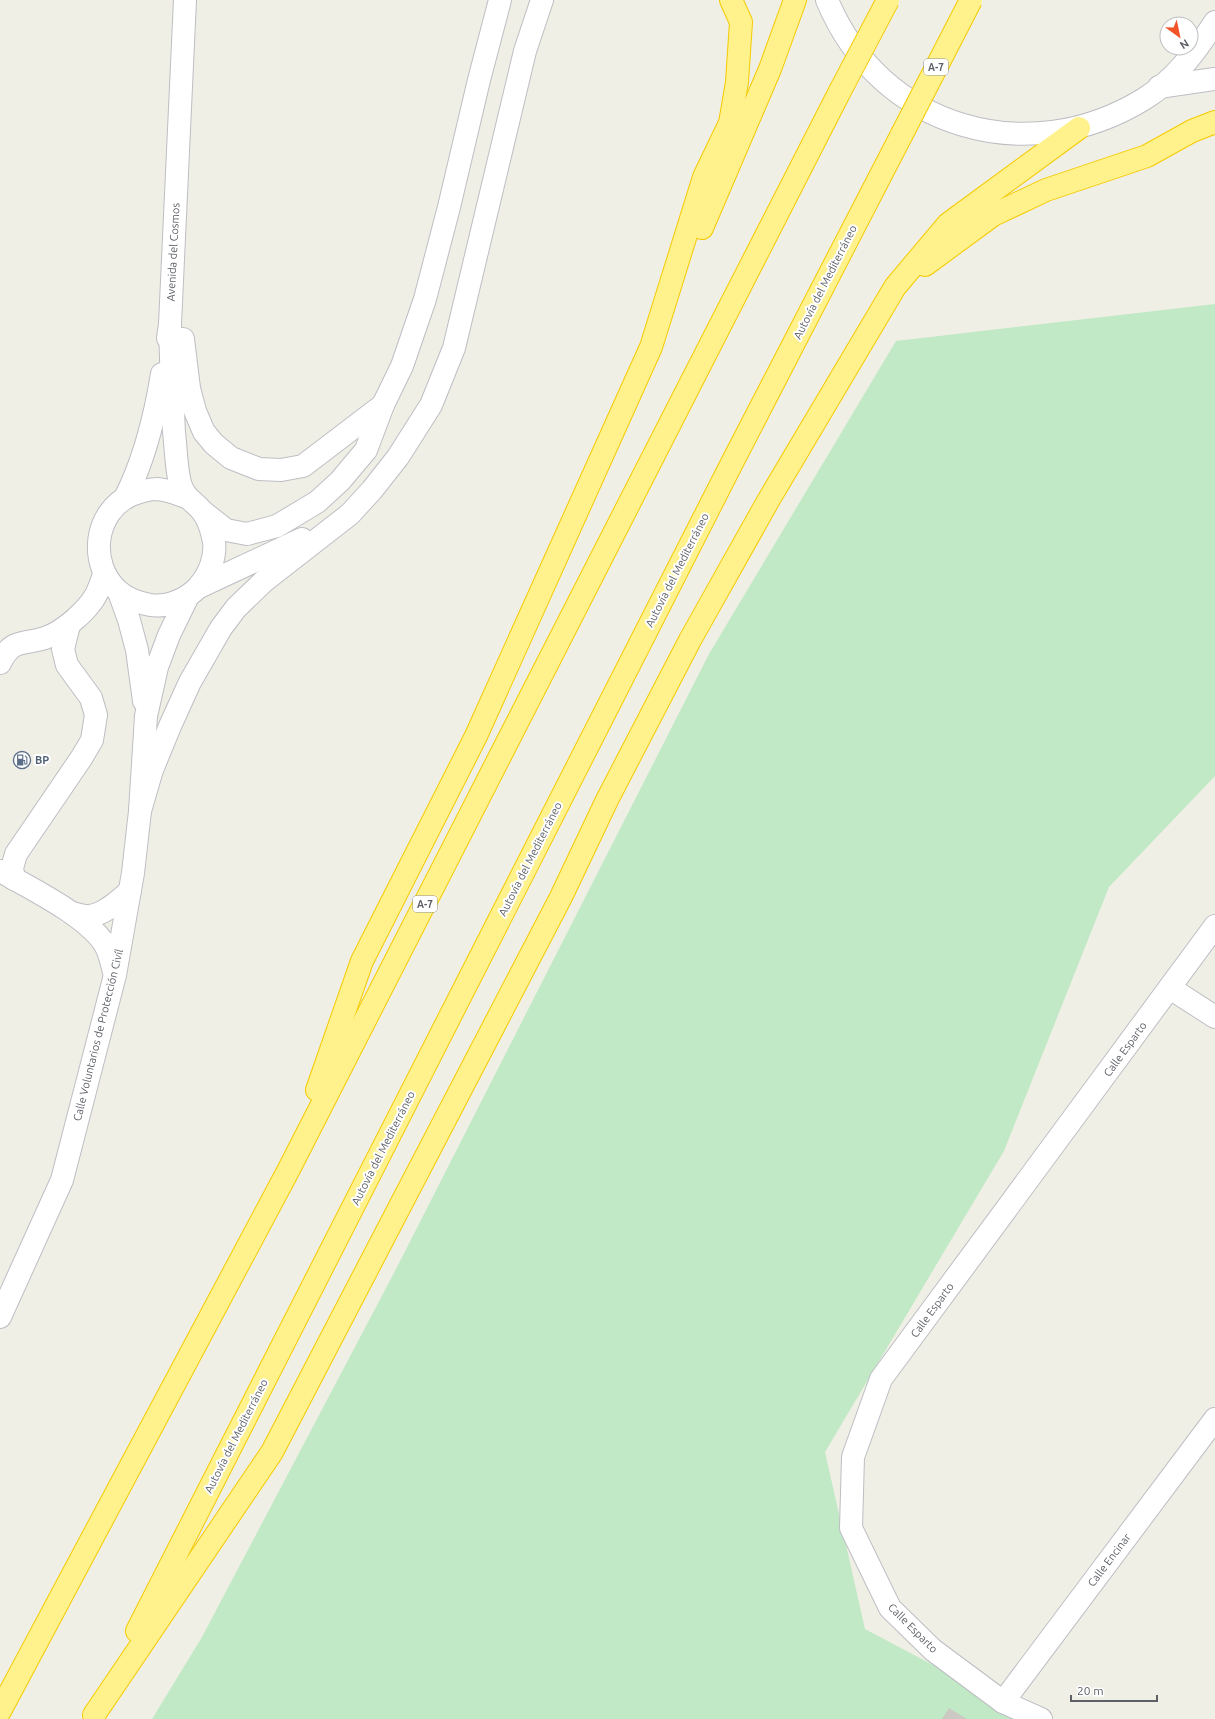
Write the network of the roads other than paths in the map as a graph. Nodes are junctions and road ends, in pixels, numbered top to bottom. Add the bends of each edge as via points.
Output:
1 (185, 0) edge
2 (500, 0) edge
3 (542, 0) edge
4 (731, 0) edge
5 (795, 0) edge
6 (827, 0) edge
7 (888, 0) edge
8 (971, 0) edge
9 (1215, 22) edge
10 (1215, 79) edge
11 (1159, 87) junction
12 (1215, 122) edge
13 (1079, 128) junction
14 (173, 265) junction
15 (895, 287) junction
16 (170, 324) junction
17 (651, 347) junction
18 (383, 405) junction
19 (186, 497) junction
20 (125, 498) junction
21 (203, 512) junction
22 (326, 532) junction
23 (104, 575) junction
24 (119, 592) junction
25 (193, 592) junction
26 (69, 625) junction
27 (0, 662) edge
28 (146, 716) junction
29 (140, 811) junction
30 (7, 875) edge
31 (130, 891) junction
32 (72, 913) junction
33 (1215, 926) edge
34 (115, 975) junction
35 (1170, 988) junction
36 (1215, 1017) edge
37 (288, 1171) junction
38 (0, 1317) edge
39 (1215, 1419) edge
40 (1003, 1702) junction
41 (0, 1711) edge
42 (92, 1717) edge
43 (1041, 1719) edge

1 - 14 street, Avenida del Cosmos
2 - 18 street via 425,299 402,366
3 - 22 street via 525,51 454,348 431,405 398,457 372,490 350,514
4 - 17 highway via 741,22 737,82 730,123 704,178
5 - 17 highway via 770,69
6 - 13 street via 833,16 852,47 876,74 904,98 936,115 970,128 1006,134 1043,134
7 - 37 highway, A-7, bridge
8 - 42 highway, Autovía del Mediterráneo / A-7, bridge via 726,473
9 - 11 street via 1197,50 1174,76
10 - 11 street
11 - 13 street via 1145,98 1113,115
12 - 15 highway via 1192,131 1147,156 1046,190 993,215
13 - 15 highway via 948,224
14 - 16 street, Avenida del Cosmos
14 - 18 street via 178,286 189,388 195,411 204,432 231,458 259,469 282,470 303,466
15 - 42 highway via 768,501 690,640 607,800 557,904 272,1452
16 - 19 street via 176,456 180,484
16 - 20 street, Avenida del Cosmos via 149,438 139,469
17 - 37 highway via 476,736 362,961
18 - 21 street via 366,450 340,482 317,502 299,513 277,526 246,534 226,530
19 - 20 street via 156,489 140,491
19 - 21 street
20 - 23 street via 112,510 103,524 98,541 99,559
21 - 25 street via 211,527 213,560 207,576
22 - 25 street via 306,537
22 - 29 street via 264,581 236,608 221,628 190,682 170,726 152,770
23 - 24 street
23 - 26 street via 95,596
24 - 25 street via 136,602 156,606 176,602
24 - 28 street, Calle Voluntarios de Protección Civíl via 137,650
25 - 28 street, Calle Voluntarios de Protección Civíl via 169,635 157,667
26 - 27 street via 46,638 23,642 6,650
26 - 30 street via 63,649 67,665 91,698 96,715 92,740 16,854
28 - 29 street, Calle Voluntarios de Protección Civíl
29 - 31 street, Calle Voluntarios de Protección Civíl
30 - 32 street
31 - 32 street via 105,910 89,916
31 - 34 street, Calle Voluntarios de Protección Civíl
32 - 34 street via 103,942
33 - 35 street, Calle Esparto
34 - 38 street, Calle Voluntarios de Protección Civíl via 62,1180
35 - 36 street
35 - 40 street, Calle Esparto via 881,1378 853,1457 851,1528 890,1608 933,1650
37 - 41 highway, A-7
39 - 40 street, Calle Encinar
40 - 43 street, Calle Esparto

